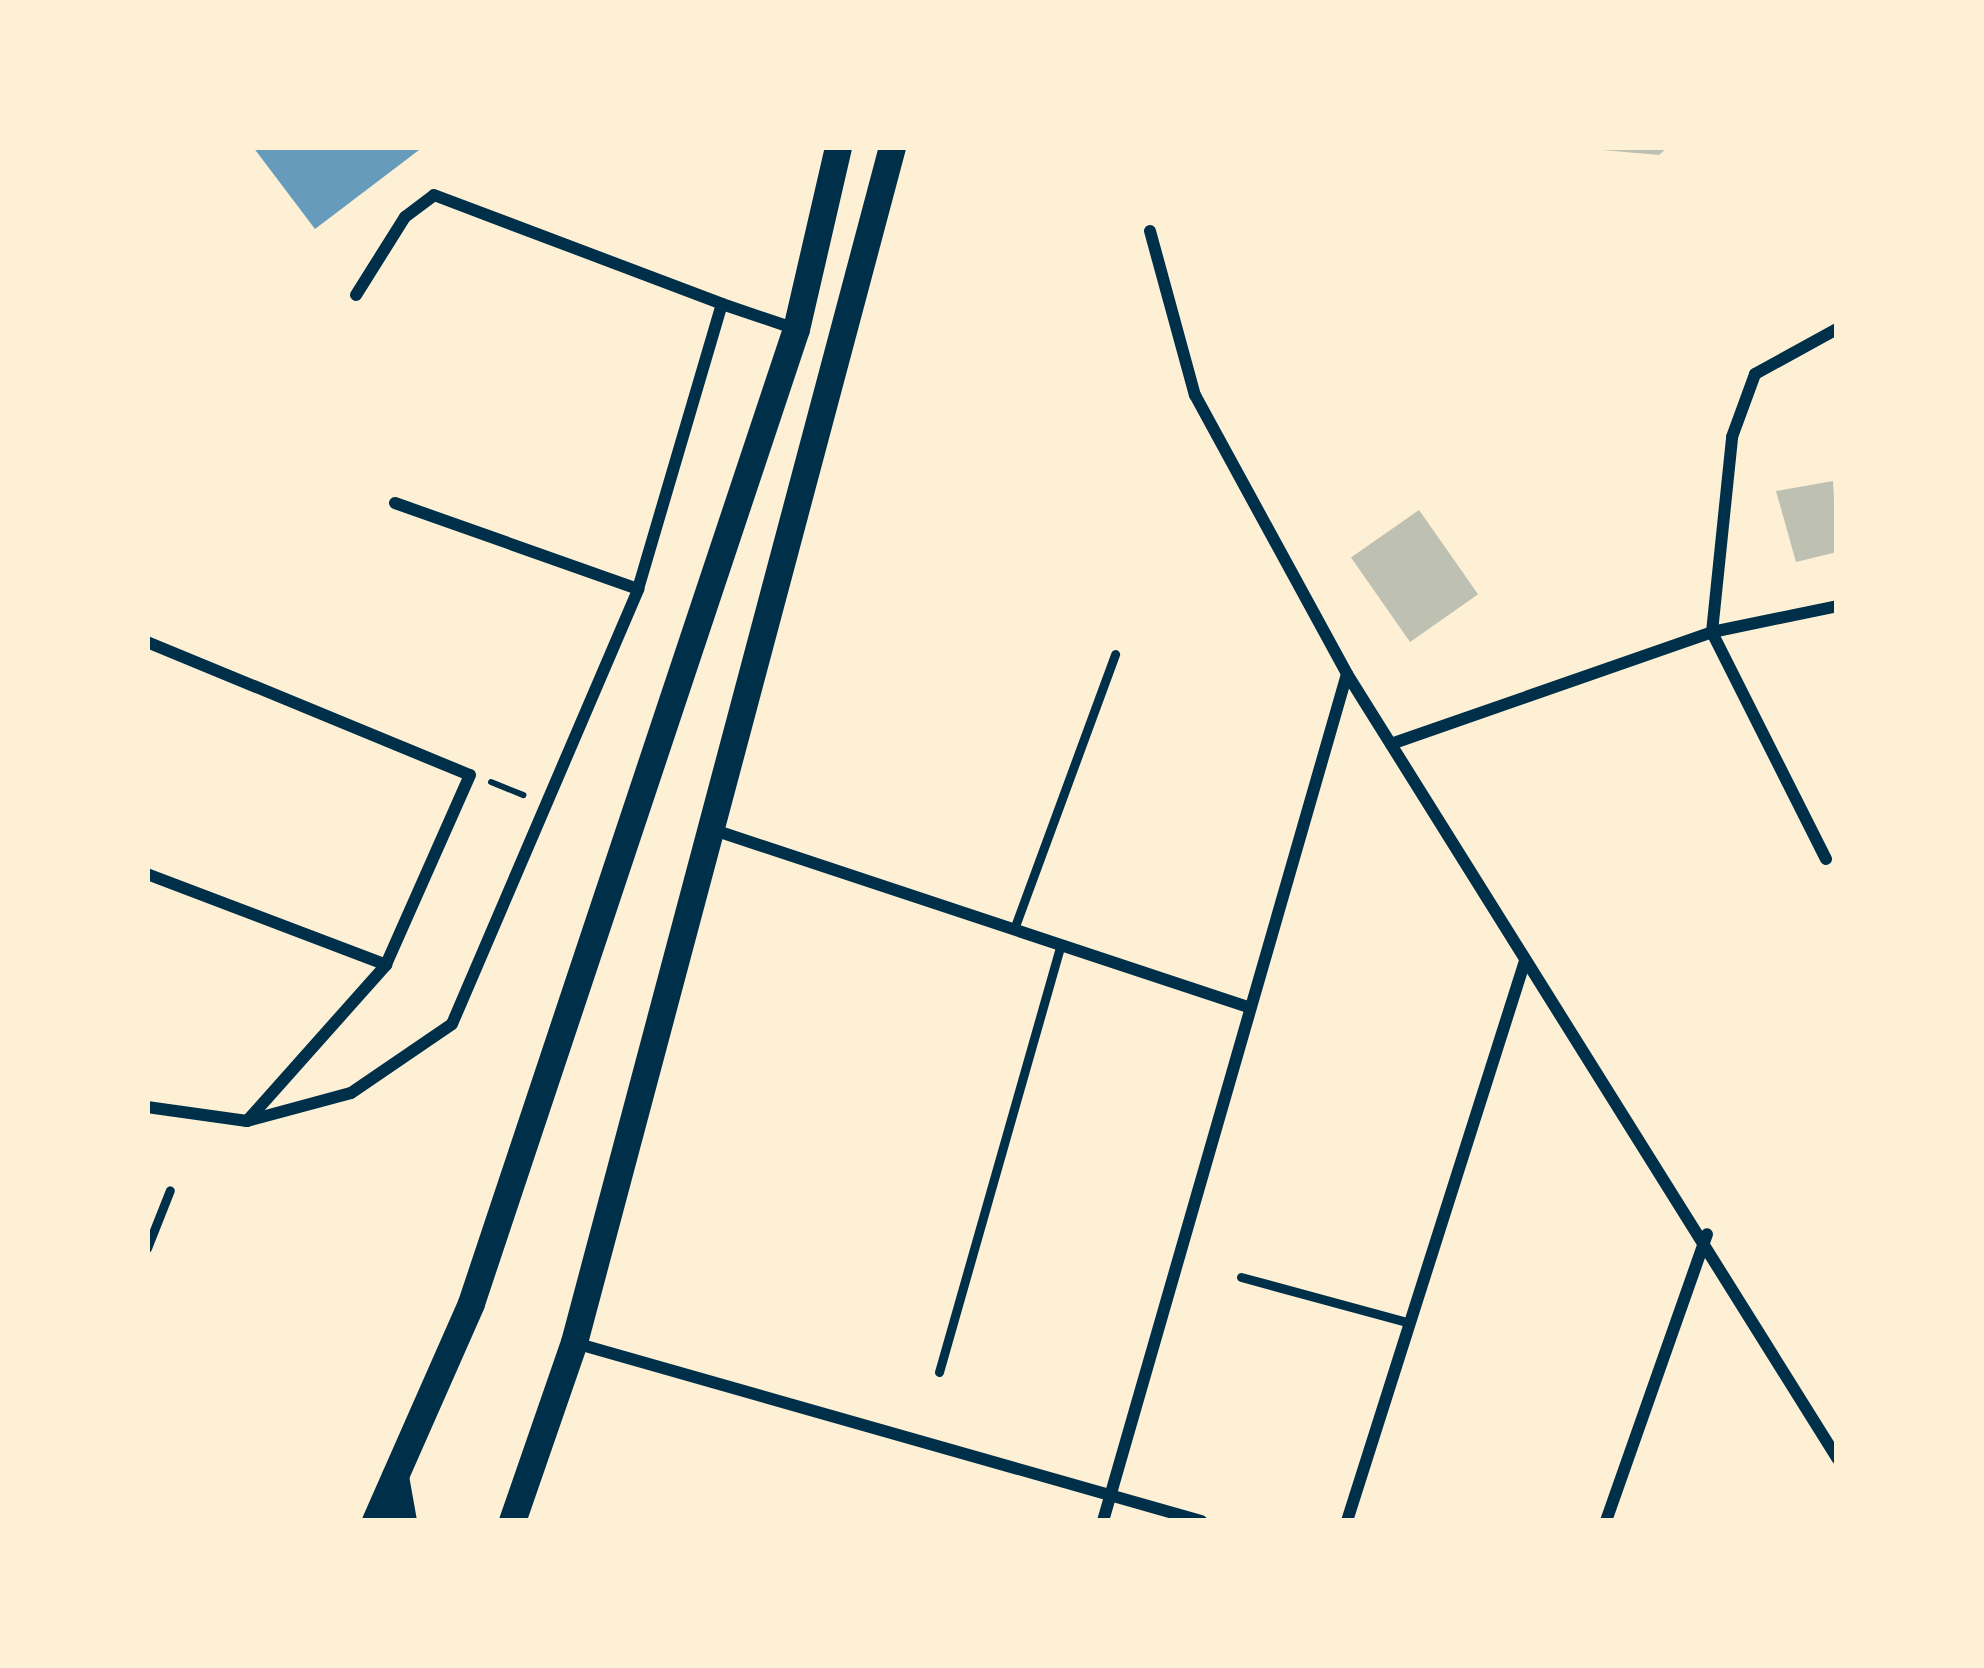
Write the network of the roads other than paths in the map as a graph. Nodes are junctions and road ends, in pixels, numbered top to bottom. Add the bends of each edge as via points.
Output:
1 (838, 147) edge
2 (892, 147) edge
3 (1150, 232) dead end
4 (356, 296) dead end
5 (722, 304) junction
6 (796, 329) junction
7 (1837, 329) edge
8 (395, 503) dead end
9 (638, 589) junction
10 (1837, 606) edge
11 (1712, 632) junction
12 (147, 642) edge
13 (1114, 654) dead end
14 (1347, 674) junction
15 (1391, 744) junction
16 (710, 828) junction
17 (1826, 859) dead end
18 (147, 874) edge
19 (1014, 929) junction
20 (1061, 945) junction
21 (1525, 961) junction
22 (386, 965) junction
23 (1245, 1006) junction
24 (147, 1107) edge
25 (247, 1121) junction
26 (170, 1190) dead end
27 (1707, 1234) junction
28 (147, 1248) edge
29 (1241, 1277) dead end
30 (1410, 1323) junction
31 (574, 1342) junction
32 (939, 1372) dead end
33 (1837, 1458) edge
34 (394, 1476) junction
35 (1110, 1495) junction
36 (375, 1521) edge
37 (403, 1521) edge
38 (512, 1521) edge
39 (1103, 1521) edge
40 (1201, 1521) edge
41 (1347, 1521) edge
42 (1606, 1521) edge

1 - 6 main road
2 - 16 main road
3 - 14 street via 1195,395
4 - 5 street via 406,218 434,195
5 - 6 street
5 - 9 street
6 - 34 main road via 472,1303
7 - 11 street via 1755,374 1732,436
8 - 9 street
9 - 25 street via 452,1024 351,1094
10 - 11 street
11 - 15 street
11 - 17 street
12 - 22 street via 470,775
13 - 19 lane
14 - 15 street
14 - 23 street
15 - 21 street
16 - 19 street
16 - 31 main road
18 - 22 street
19 - 20 street
20 - 23 street
20 - 32 lane
21 - 27 street
21 - 30 street
22 - 25 street
23 - 35 street
24 - 25 street
26 - 28 lane
27 - 33 street
27 - 42 street
29 - 30 lane
30 - 41 street
31 - 35 street
31 - 38 main road
34 - 36 main road
34 - 37 main road
35 - 39 street
35 - 40 street

